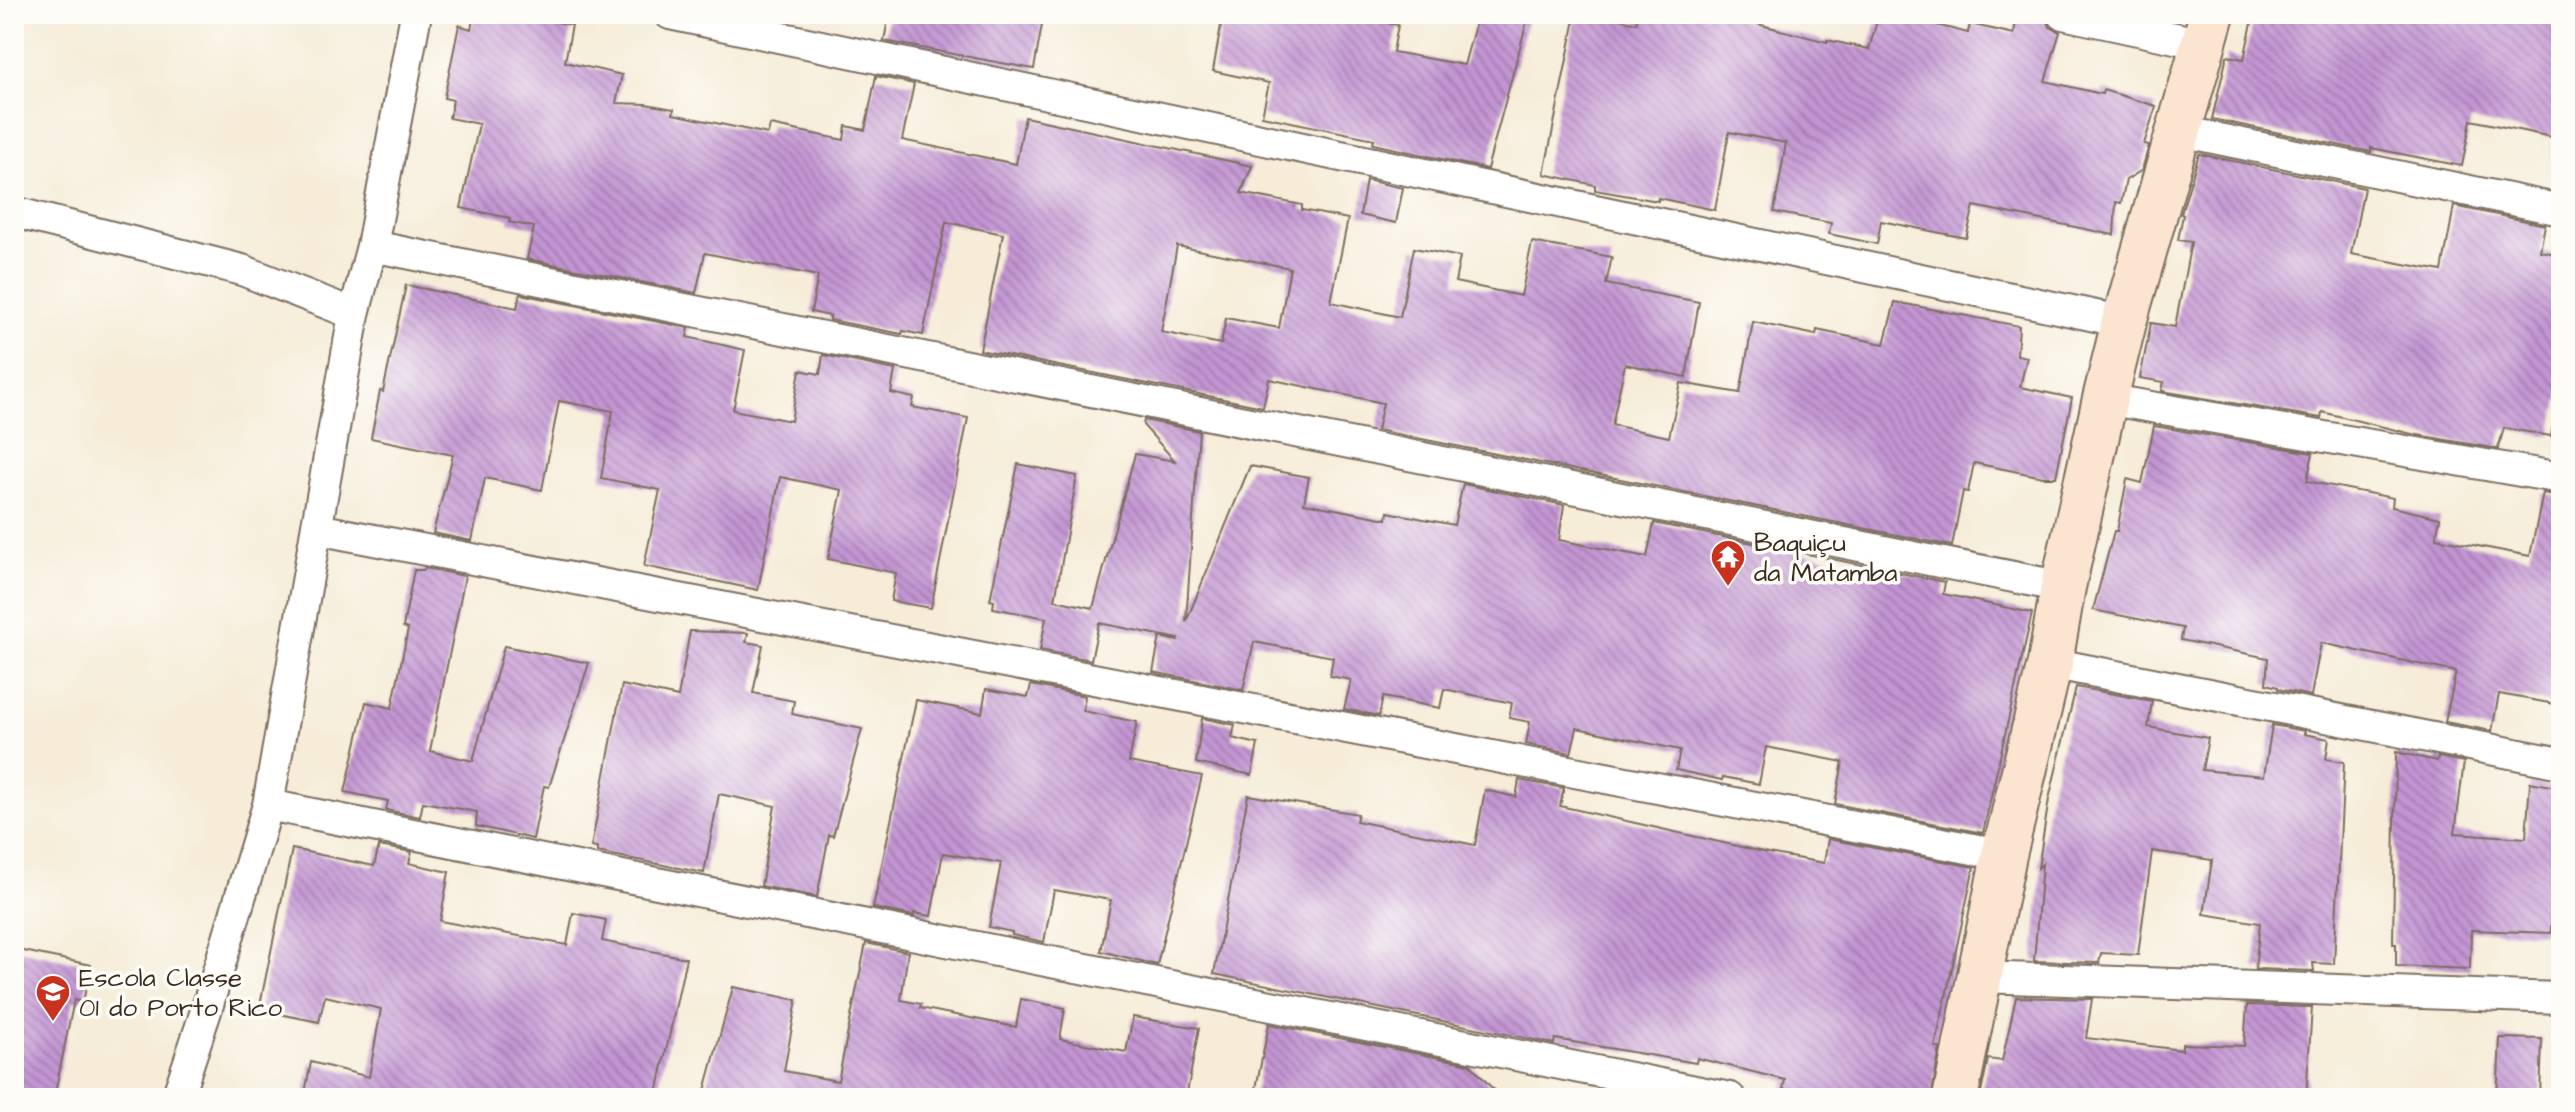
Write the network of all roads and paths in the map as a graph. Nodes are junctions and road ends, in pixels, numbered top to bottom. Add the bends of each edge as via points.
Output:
1 (416, 14) edge
2 (670, 14) edge
3 (2063, 14) edge
4 (2207, 29) edge
5 (2180, 131) junction
6 (2561, 210) edge
7 (14, 212) edge
8 (372, 246) junction
9 (354, 314) junction
10 (2124, 322) junction
11 (2105, 399) junction
12 (2561, 478) edge
13 (317, 529) junction
14 (2063, 587) junction
15 (2050, 663) junction
16 (2561, 763) edge
17 (268, 805) junction
18 (2004, 855) junction
19 (1980, 977) junction
20 (2561, 998) edge
21 (177, 1098) edge
22 (1730, 1098) edge
23 (1955, 1098) edge

1 - 8 street
2 - 10 street
3 - 4 street
4 - 5 street
5 - 6 street
5 - 10 street
7 - 9 street via 242,270
8 - 9 street
8 - 14 street
9 - 13 street
10 - 11 street
11 - 12 street
11 - 14 street
13 - 17 street
13 - 18 street
14 - 15 street
15 - 16 street
15 - 18 street
17 - 21 street
17 - 22 street
18 - 19 street
19 - 20 street
19 - 23 street

